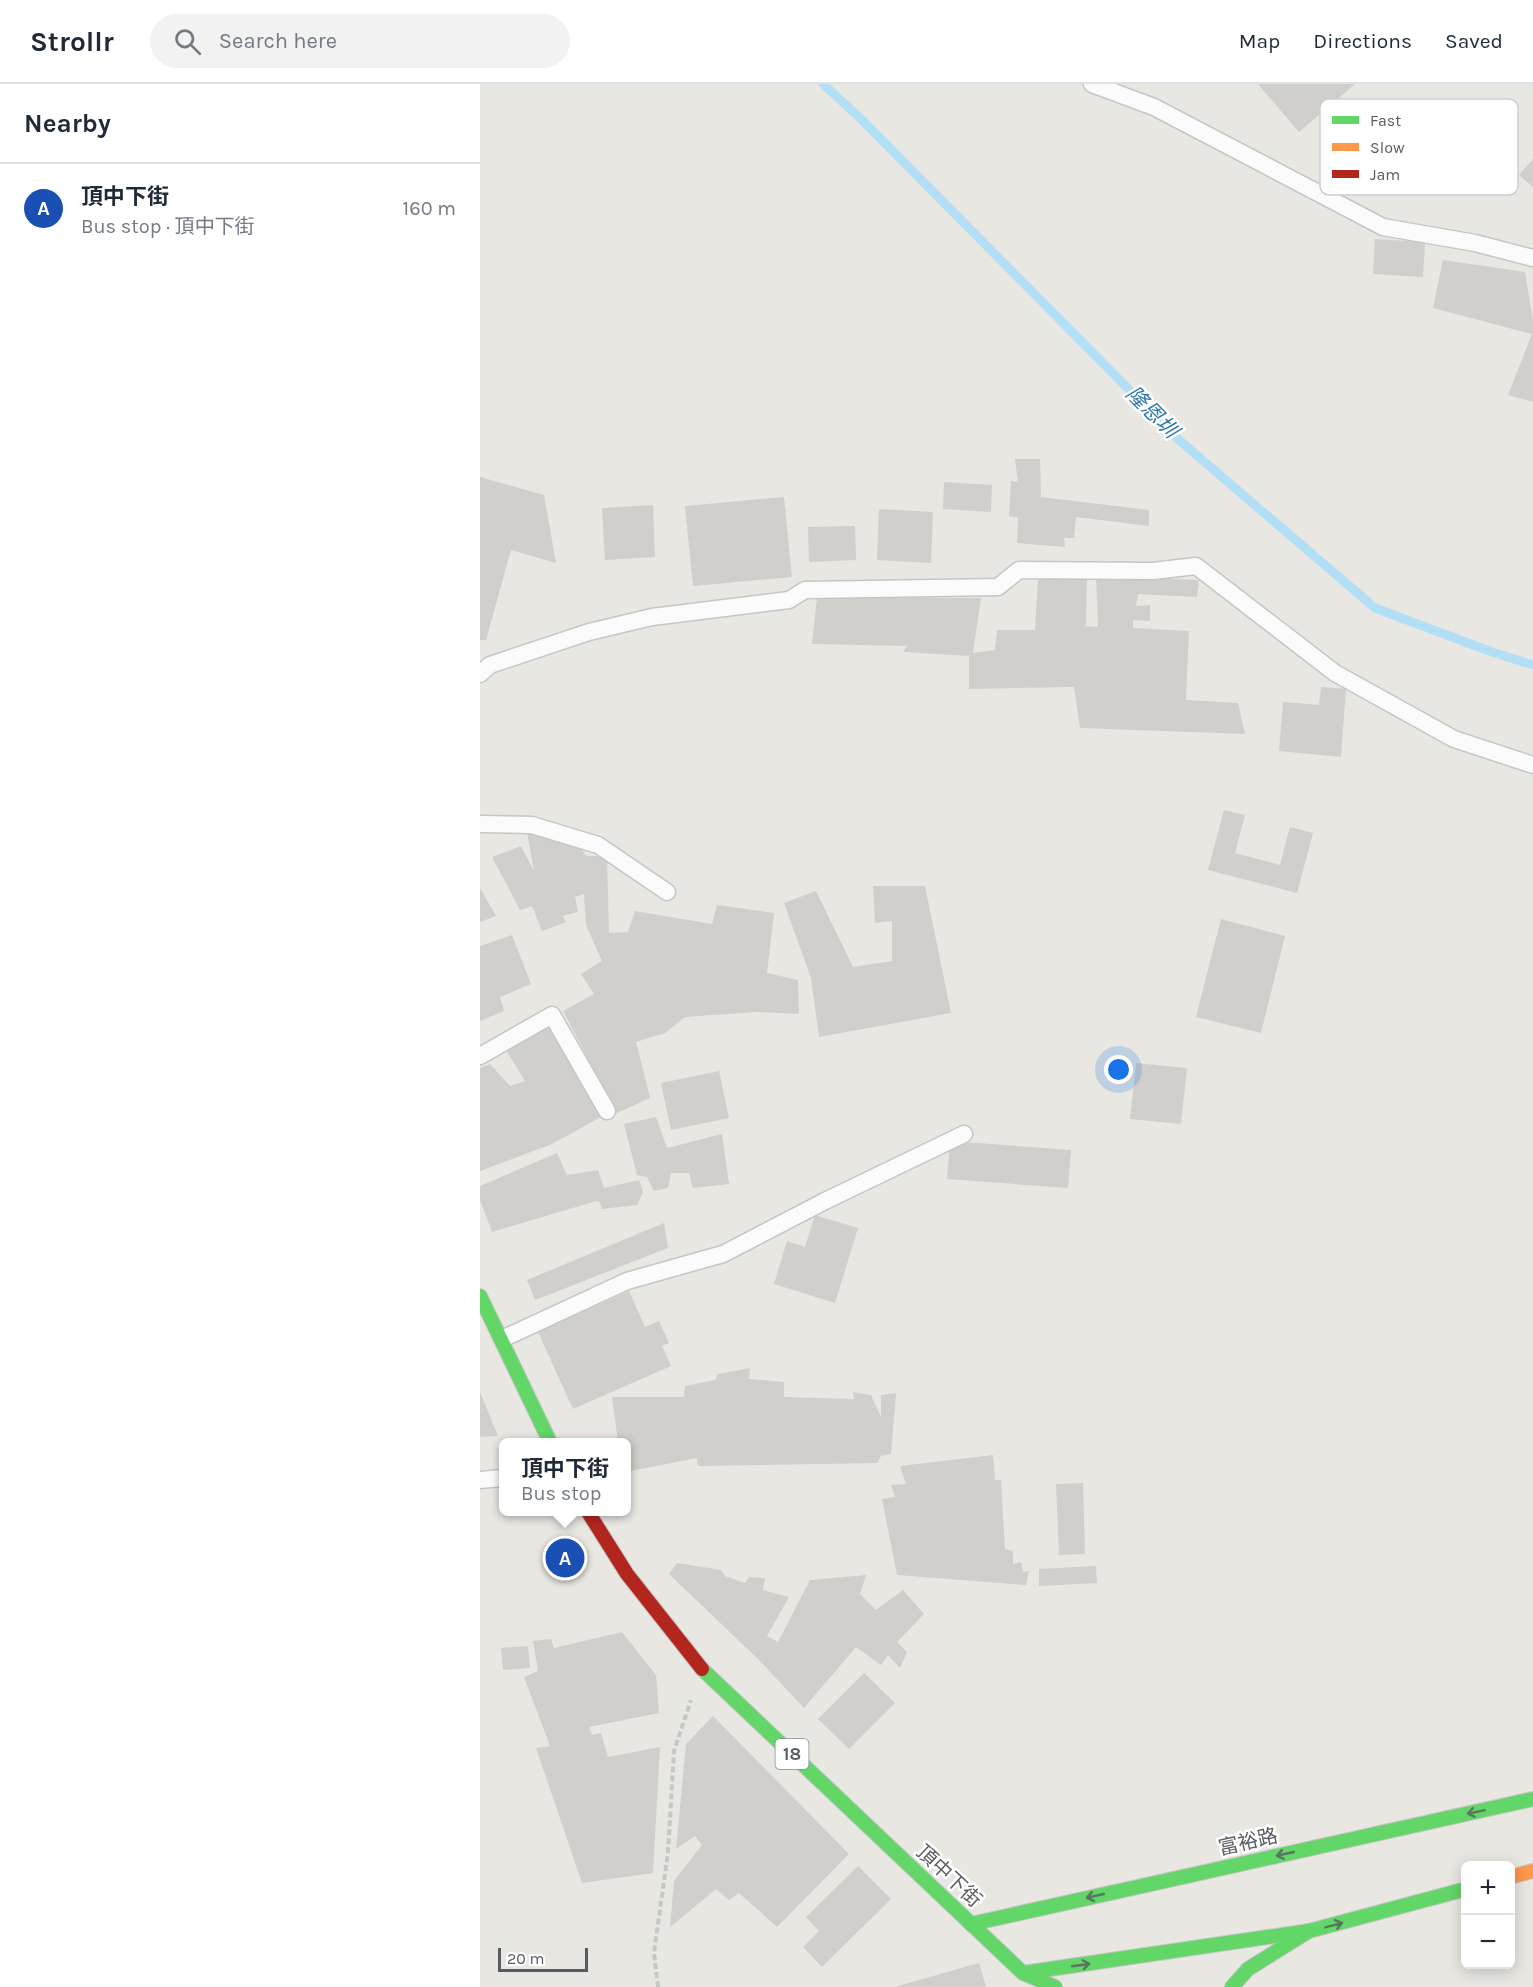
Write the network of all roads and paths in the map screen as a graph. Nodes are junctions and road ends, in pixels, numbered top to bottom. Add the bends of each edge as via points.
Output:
1 (1092, 84) edge
2 (1320, 194) edge
3 (1322, 195) edge
4 (1533, 258) edge
5 (480, 674) edge
6 (1533, 765) edge
7 (480, 824) edge
8 (667, 892) dead end
9 (480, 1056) edge
10 (607, 1111) dead end
11 (964, 1134) dead end
12 (480, 1296) edge
13 (502, 1339) junction
14 (548, 1438) edge
15 (499, 1478) edge
16 (480, 1480) edge
17 (591, 1516) edge
18 (701, 1668) junction
19 (1533, 1799) edge
20 (1533, 1871) edge
21 (1515, 1876) edge
22 (1461, 1890) edge
23 (971, 1924) junction
24 (1309, 1931) junction
25 (1023, 1973) junction
26 (658, 1987) edge
27 (1030, 1987) edge
28 (1056, 1987) edge
29 (1232, 1987) edge

1 - 2 lane via 1154,107
3 - 4 lane via 1383,227
5 - 6 lane via 490,665 588,632 652,617 789,600 805,591 998,587 1019,570 1153,571 1196,566 1335,673 1454,739
7 - 8 lane via 532,825 598,845
9 - 10 lane via 552,1015
11 - 13 lane via 723,1254 627,1281
12 - 13 street
13 - 14 street
15 - 16 lane
17 - 18 street, 頂中下街 / 18 via 627,1574
18 - 23 street, 頂中下街 / 18
18 - 26 path via 674,1751 668,1852 654,1953
19 -> 23 street, 富裕路
20 - 21 street
24 -> 22 street
23 - 25 street, 頂中下街 / 18
25 -> 24 street
24 - 29 street via 1248,1969
25 - 27 street, 18
25 - 28 street, 18

